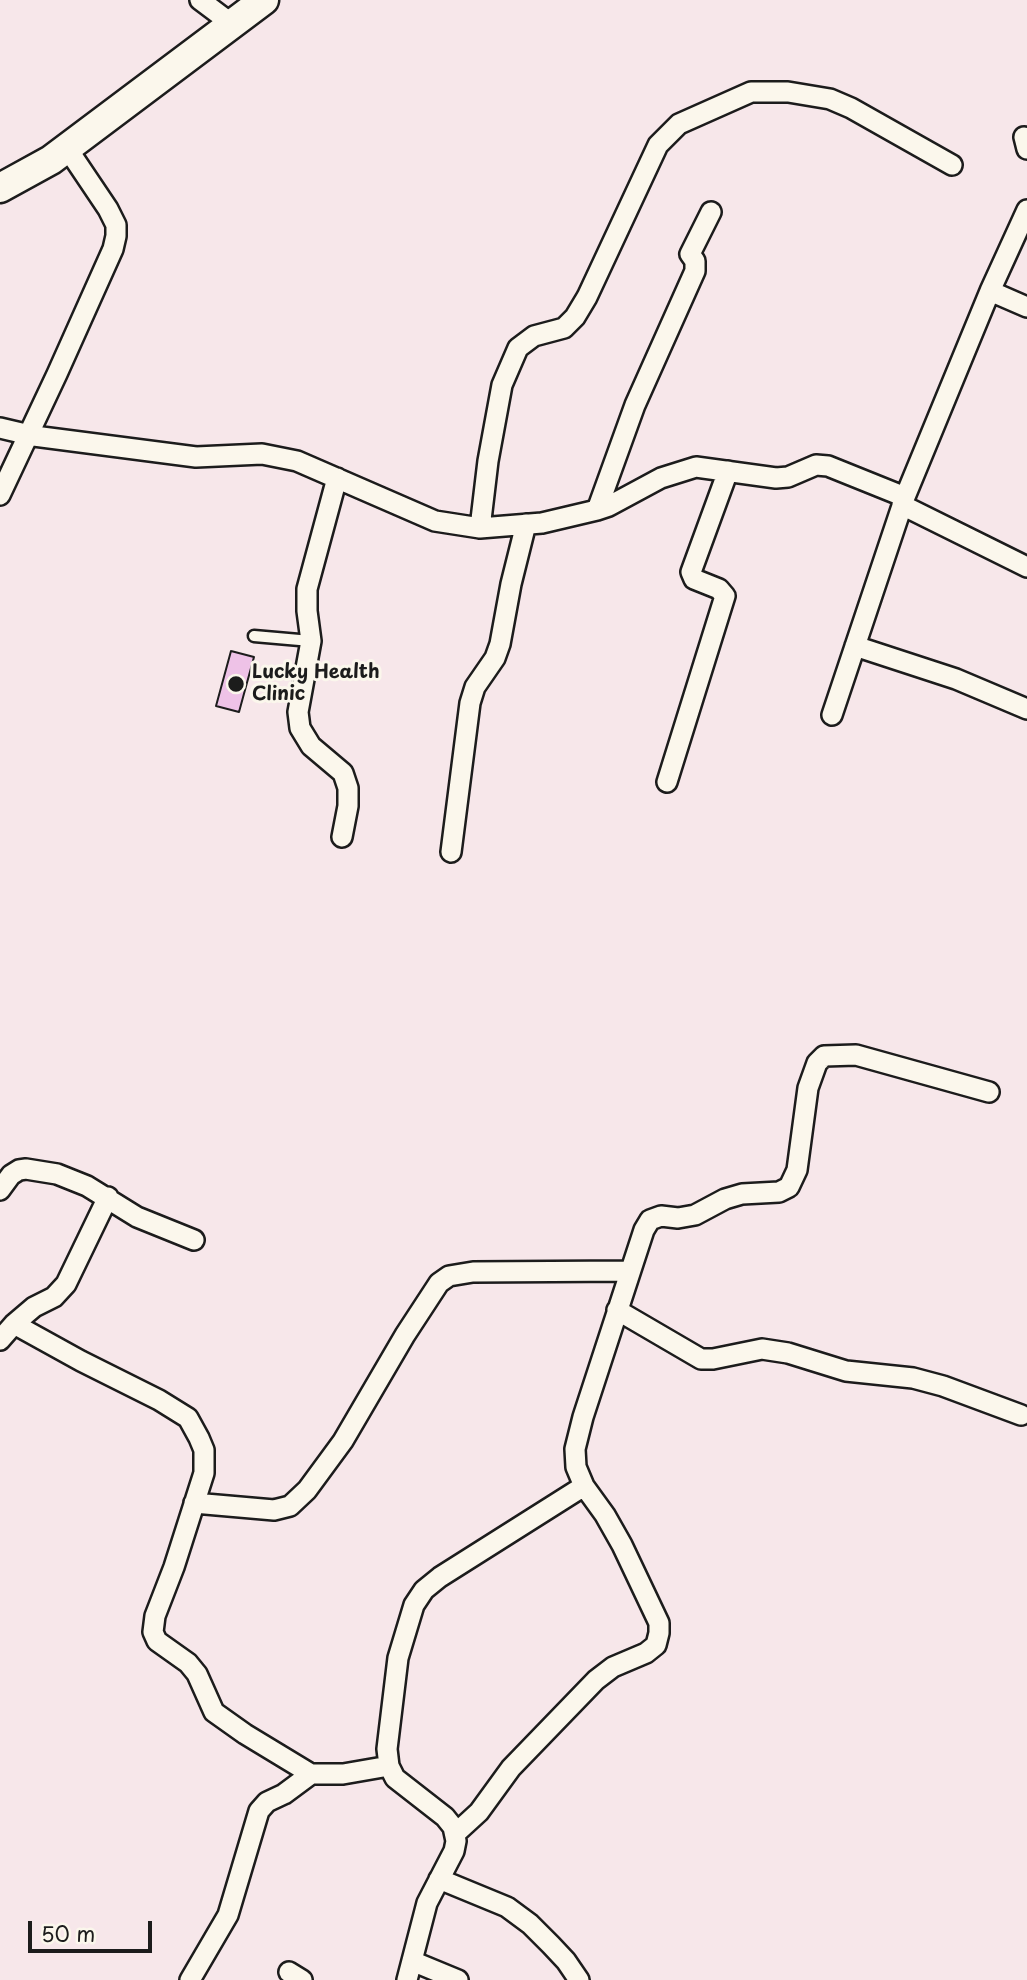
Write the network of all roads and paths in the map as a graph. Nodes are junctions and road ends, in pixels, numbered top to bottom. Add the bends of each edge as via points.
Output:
1 (200, 0) edge
2 (264, 0) edge
3 (232, 24) junction
4 (67, 148) junction
5 (952, 165) dead end
6 (0, 188) edge
7 (1027, 210) edge
8 (711, 212) dead end
9 (990, 291) junction
10 (1027, 307) edge
11 (0, 428) edge
12 (26, 435) junction
13 (728, 471) junction
14 (337, 478) junction
15 (0, 495) edge
16 (903, 501) junction
17 (597, 510) junction
18 (526, 524) junction
19 (480, 528) junction
20 (1027, 567) edge
21 (254, 636) dead end
22 (311, 641) junction
23 (855, 646) junction
24 (1027, 709) edge
25 (832, 715) dead end
26 (667, 782) dead end
27 (342, 837) dead end
28 (451, 852) dead end
29 (989, 1092) dead end
30 (0, 1190) edge
31 (108, 1197) junction
32 (194, 1240) dead end
33 (630, 1270) junction
34 (617, 1310) junction
35 (13, 1324) junction
36 (0, 1340) edge
37 (1021, 1415) dead end
38 (584, 1486) junction
39 (194, 1503) junction
40 (389, 1766) junction
41 (311, 1774) junction
42 (455, 1834) junction
43 (439, 1879) junction
44 (410, 1970) edge
45 (190, 1980) edge
46 (458, 1980) edge
47 (579, 1980) edge

1 - 3 street
2 - 3 main road
3 - 4 main road
4 - 6 main road
4 - 12 street via 108,209 116,236
5 - 19 street via 851,108 830,99 788,92 751,92 679,124 657,145 575,317 564,328 534,336 518,348 502,385
7 - 9 street
8 - 17 street via 690,254 695,271 635,405
9 - 10 street
9 - 16 street
11 - 12 street
12 - 14 street via 196,457 262,454 297,461
12 - 15 street
13 - 16 street via 776,478 828,466
13 - 17 street via 696,467 678,471
13 - 26 street via 691,572 694,579 724,593 724,602
14 - 19 street via 435,521
14 - 22 street via 307,589
16 - 20 street
16 - 23 street
17 - 18 street
18 - 19 street
18 - 28 street via 500,644 470,704
21 - 22 lane
22 - 27 street via 298,712 300,728 311,746 343,773 348,806
23 - 24 street via 956,679
23 - 25 street
29 - 33 street via 856,1055 824,1056 808,1088 797,1170 789,1187 779,1192 741,1194 695,1215 650,1220
30 - 31 street via 11,1175 26,1169 74,1180
31 - 32 street via 137,1217
31 - 35 street via 66,1284
33 - 34 street
33 - 39 street via 449,1276 439,1283 405,1335 343,1441 290,1506 274,1510
34 - 37 street via 701,1359 762,1349 788,1353 846,1371 913,1378
34 - 38 street via 575,1449
35 - 36 street
35 - 39 street via 188,1418 204,1450 204,1473
38 - 40 street via 424,1590 414,1605 398,1658
38 - 42 street via 616,1535 655,1612 659,1623 656,1645 596,1680
39 - 41 street via 153,1632 157,1641 197,1674 214,1712
40 - 41 street
40 - 42 street via 395,1778 445,1817
41 - 45 street via 260,1811 228,1915
42 - 43 street via 454,1851
43 - 44 street via 426,1903
43 - 47 street via 507,1907 551,1945
44 - 46 street

